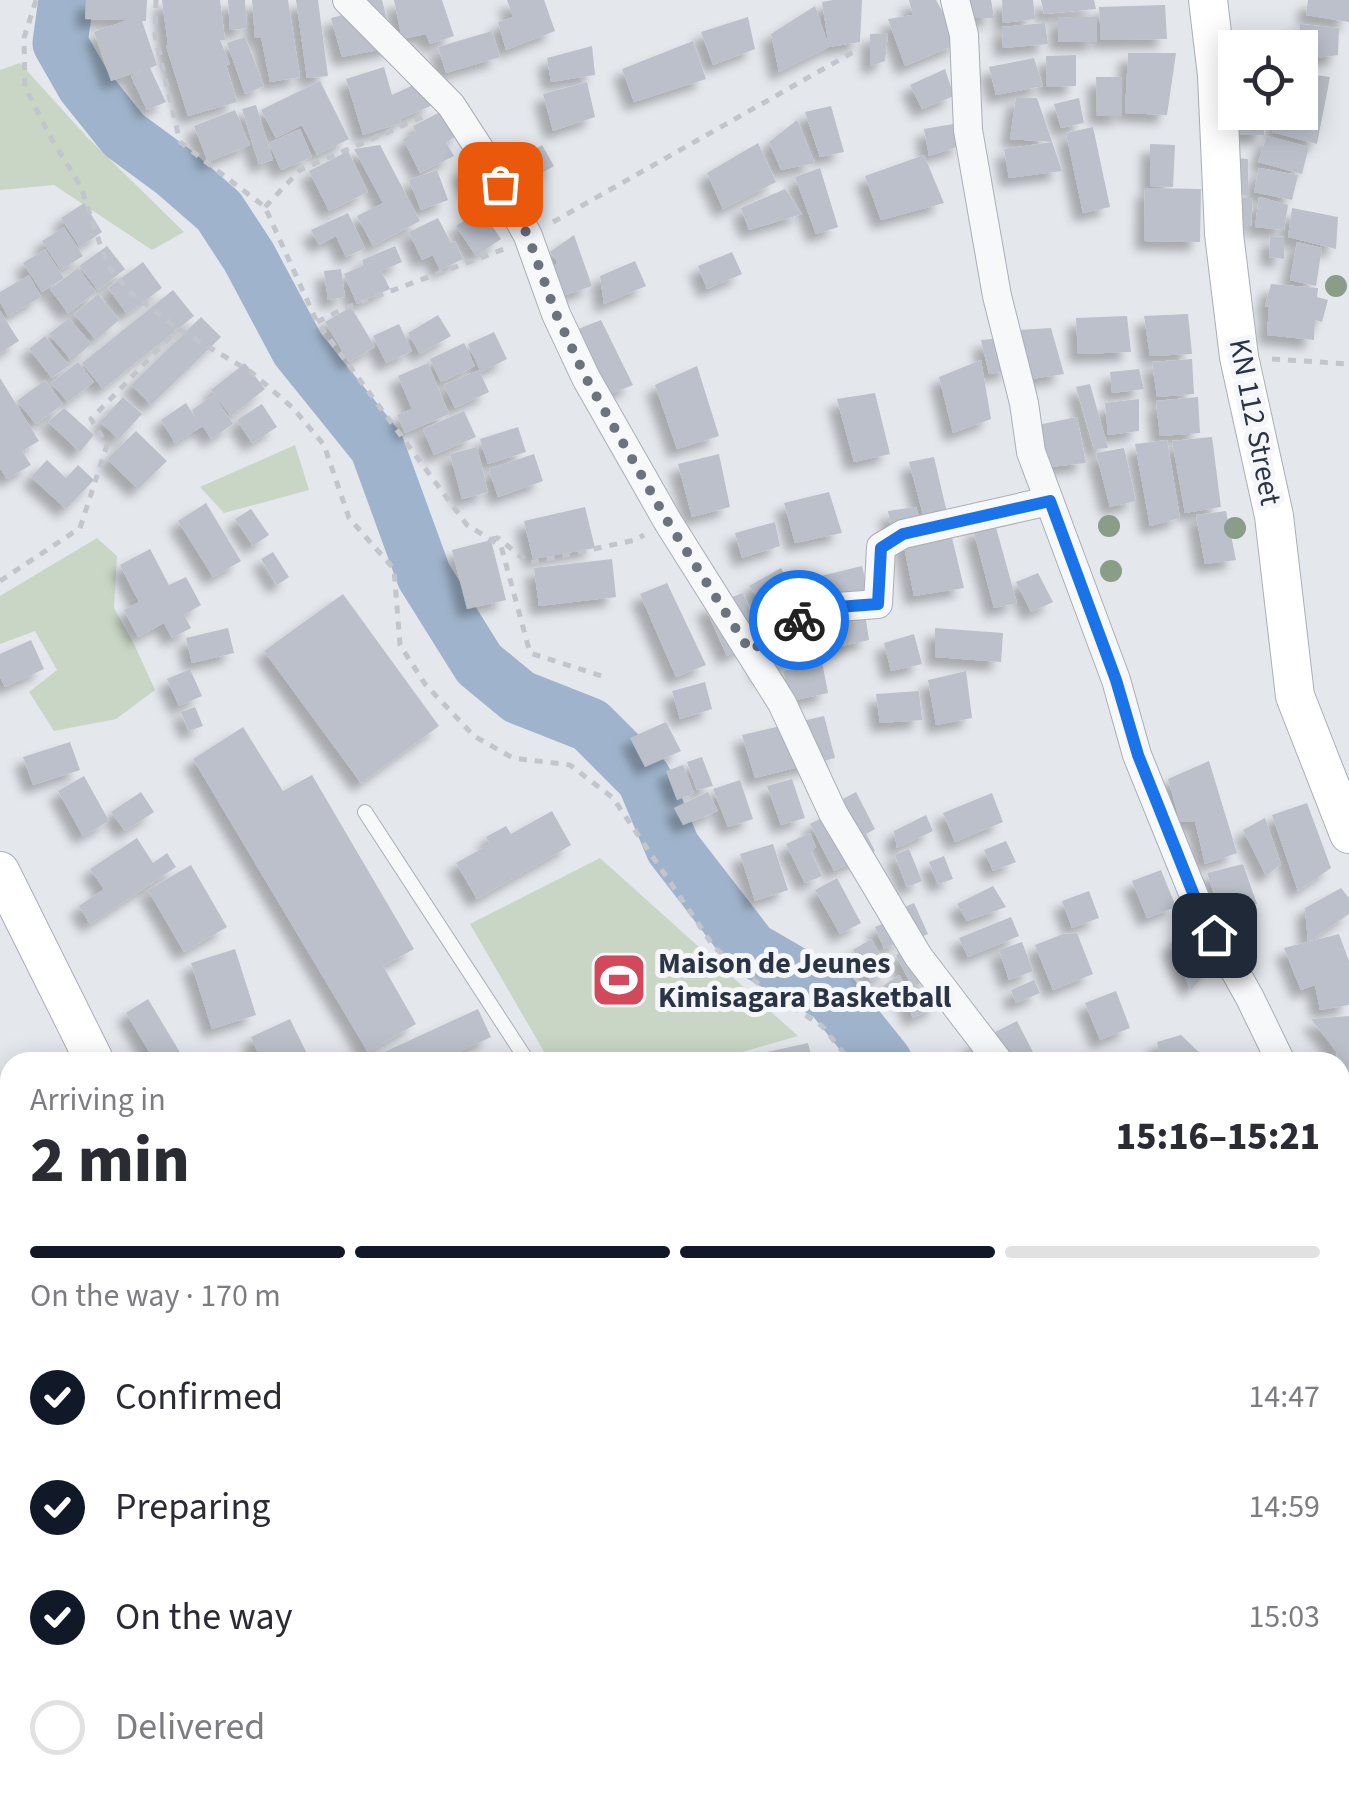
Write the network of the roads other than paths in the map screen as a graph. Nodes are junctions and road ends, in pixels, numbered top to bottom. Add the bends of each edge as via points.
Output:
1 (347, 0) edge
2 (955, 0) edge
3 (1208, 0) edge
4 (1050, 501) junction
5 (750, 651) junction
6 (365, 812) dead end
7 (1349, 834) edge
8 (0, 871) edge
9 (89, 1052) edge
10 (521, 1052) edge
11 (991, 1052) edge
12 (1275, 1052) edge

1 - 5 street via 451,105 486,158 528,236 586,378
2 - 4 street via 964,35 968,130 997,296 1031,452
3 - 7 street, KN 112 Street via 1239,357 1274,516 1296,696
4 - 5 street via 903,534 881,548 878,604 824,608
4 - 12 street via 1197,903
5 - 11 street via 873,883 918,956
6 - 10 lane
8 - 9 street

